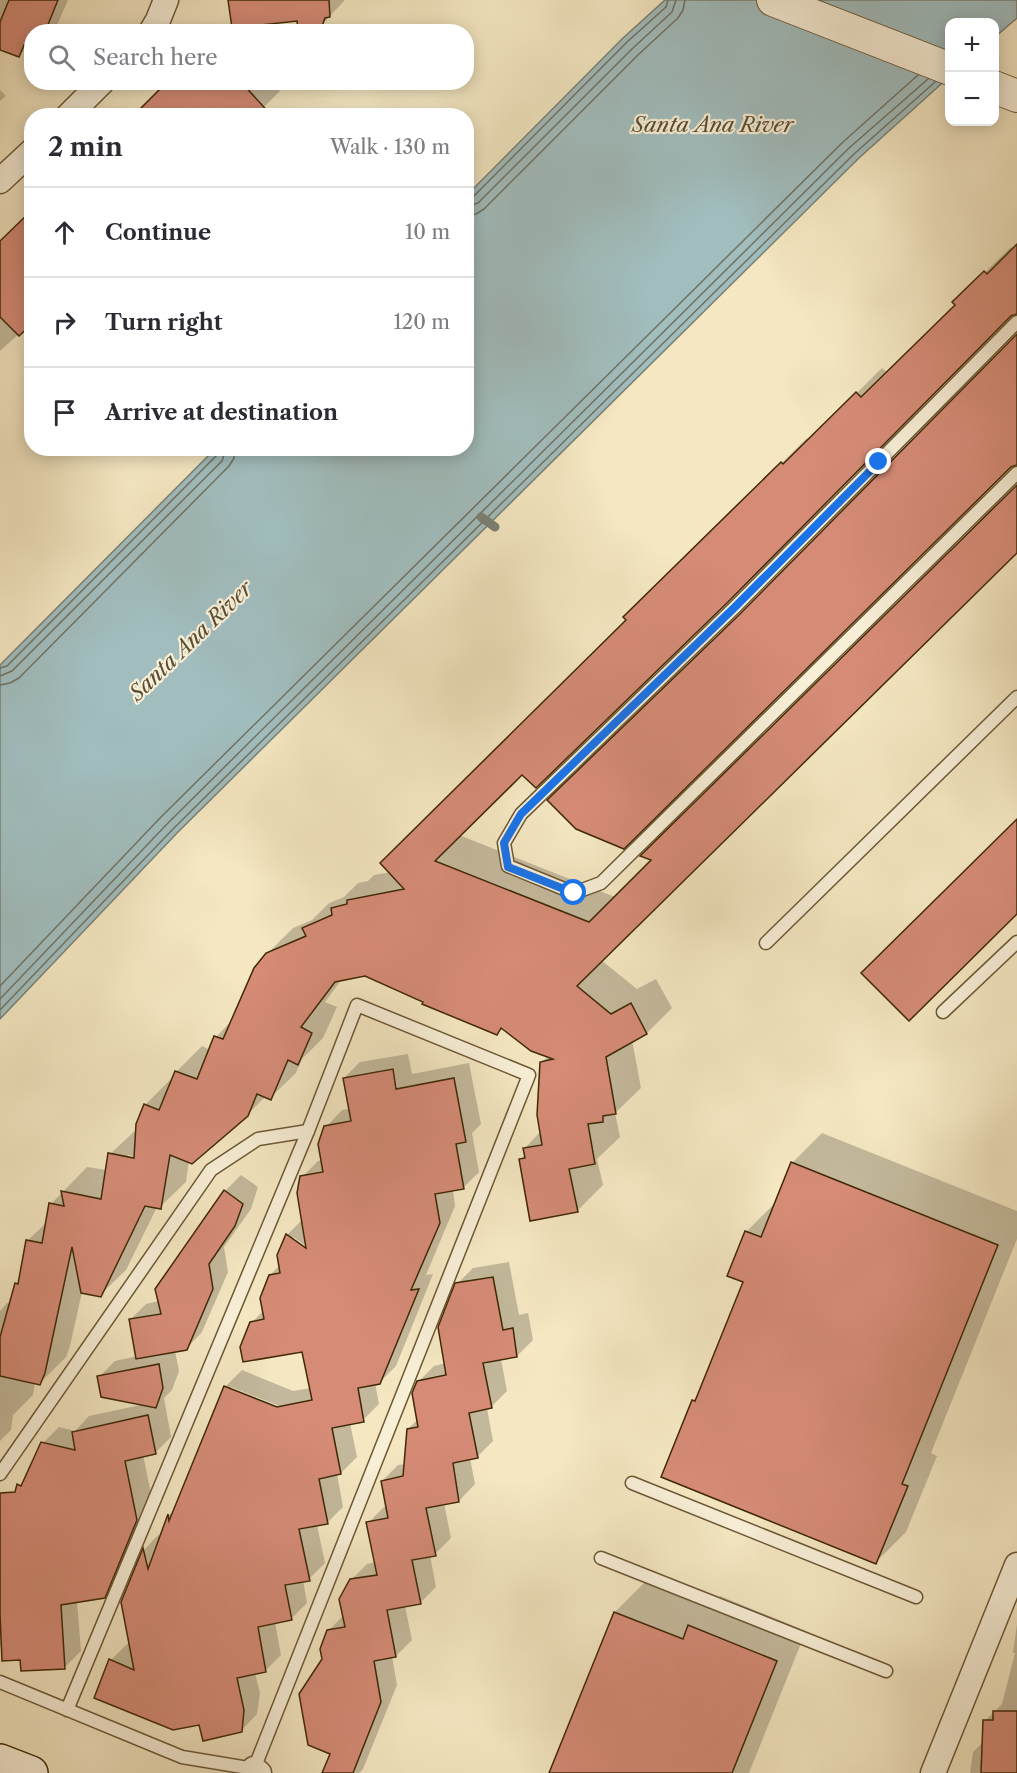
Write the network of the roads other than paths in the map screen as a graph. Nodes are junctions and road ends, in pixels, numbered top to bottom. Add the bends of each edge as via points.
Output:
1 (166, 0) edge
2 (773, 0) edge
3 (156, 24) edge
4 (945, 67) edge
5 (999, 89) edge
6 (94, 90) edge
7 (1017, 96) edge
8 (76, 108) edge
9 (24, 158) edge
10 (0, 181) edge
11 (1017, 322) edge
12 (1017, 473) edge
13 (1017, 697) edge
14 (1017, 942) edge
15 (766, 943) dead end
16 (943, 1012) dead end
17 (308, 1131) junction
18 (0, 1474) edge
19 (632, 1483) dead end
20 (601, 1558) dead end
21 (1017, 1565) edge
22 (916, 1597) dead end
23 (885, 1671) dead end
24 (0, 1682) edge
25 (67, 1710) junction
26 (0, 1761) edge
27 (257, 1771) edge
28 (31, 1773) edge
29 (933, 1773) edge

1 - 3 street
2 - 4 street
5 - 7 street
6 - 8 street
9 - 10 street
11 - 12 lane via 734,608 521,814 504,843 508,867 574,893 601,883
13 - 15 lane
14 - 16 lane
17 - 18 lane via 258,1139 211,1170
17 - 25 lane
17 - 27 lane via 357,1005 529,1075
19 - 22 lane
20 - 23 lane
21 - 29 street
24 - 25 lane
25 - 27 lane via 182,1757
26 - 28 main road

